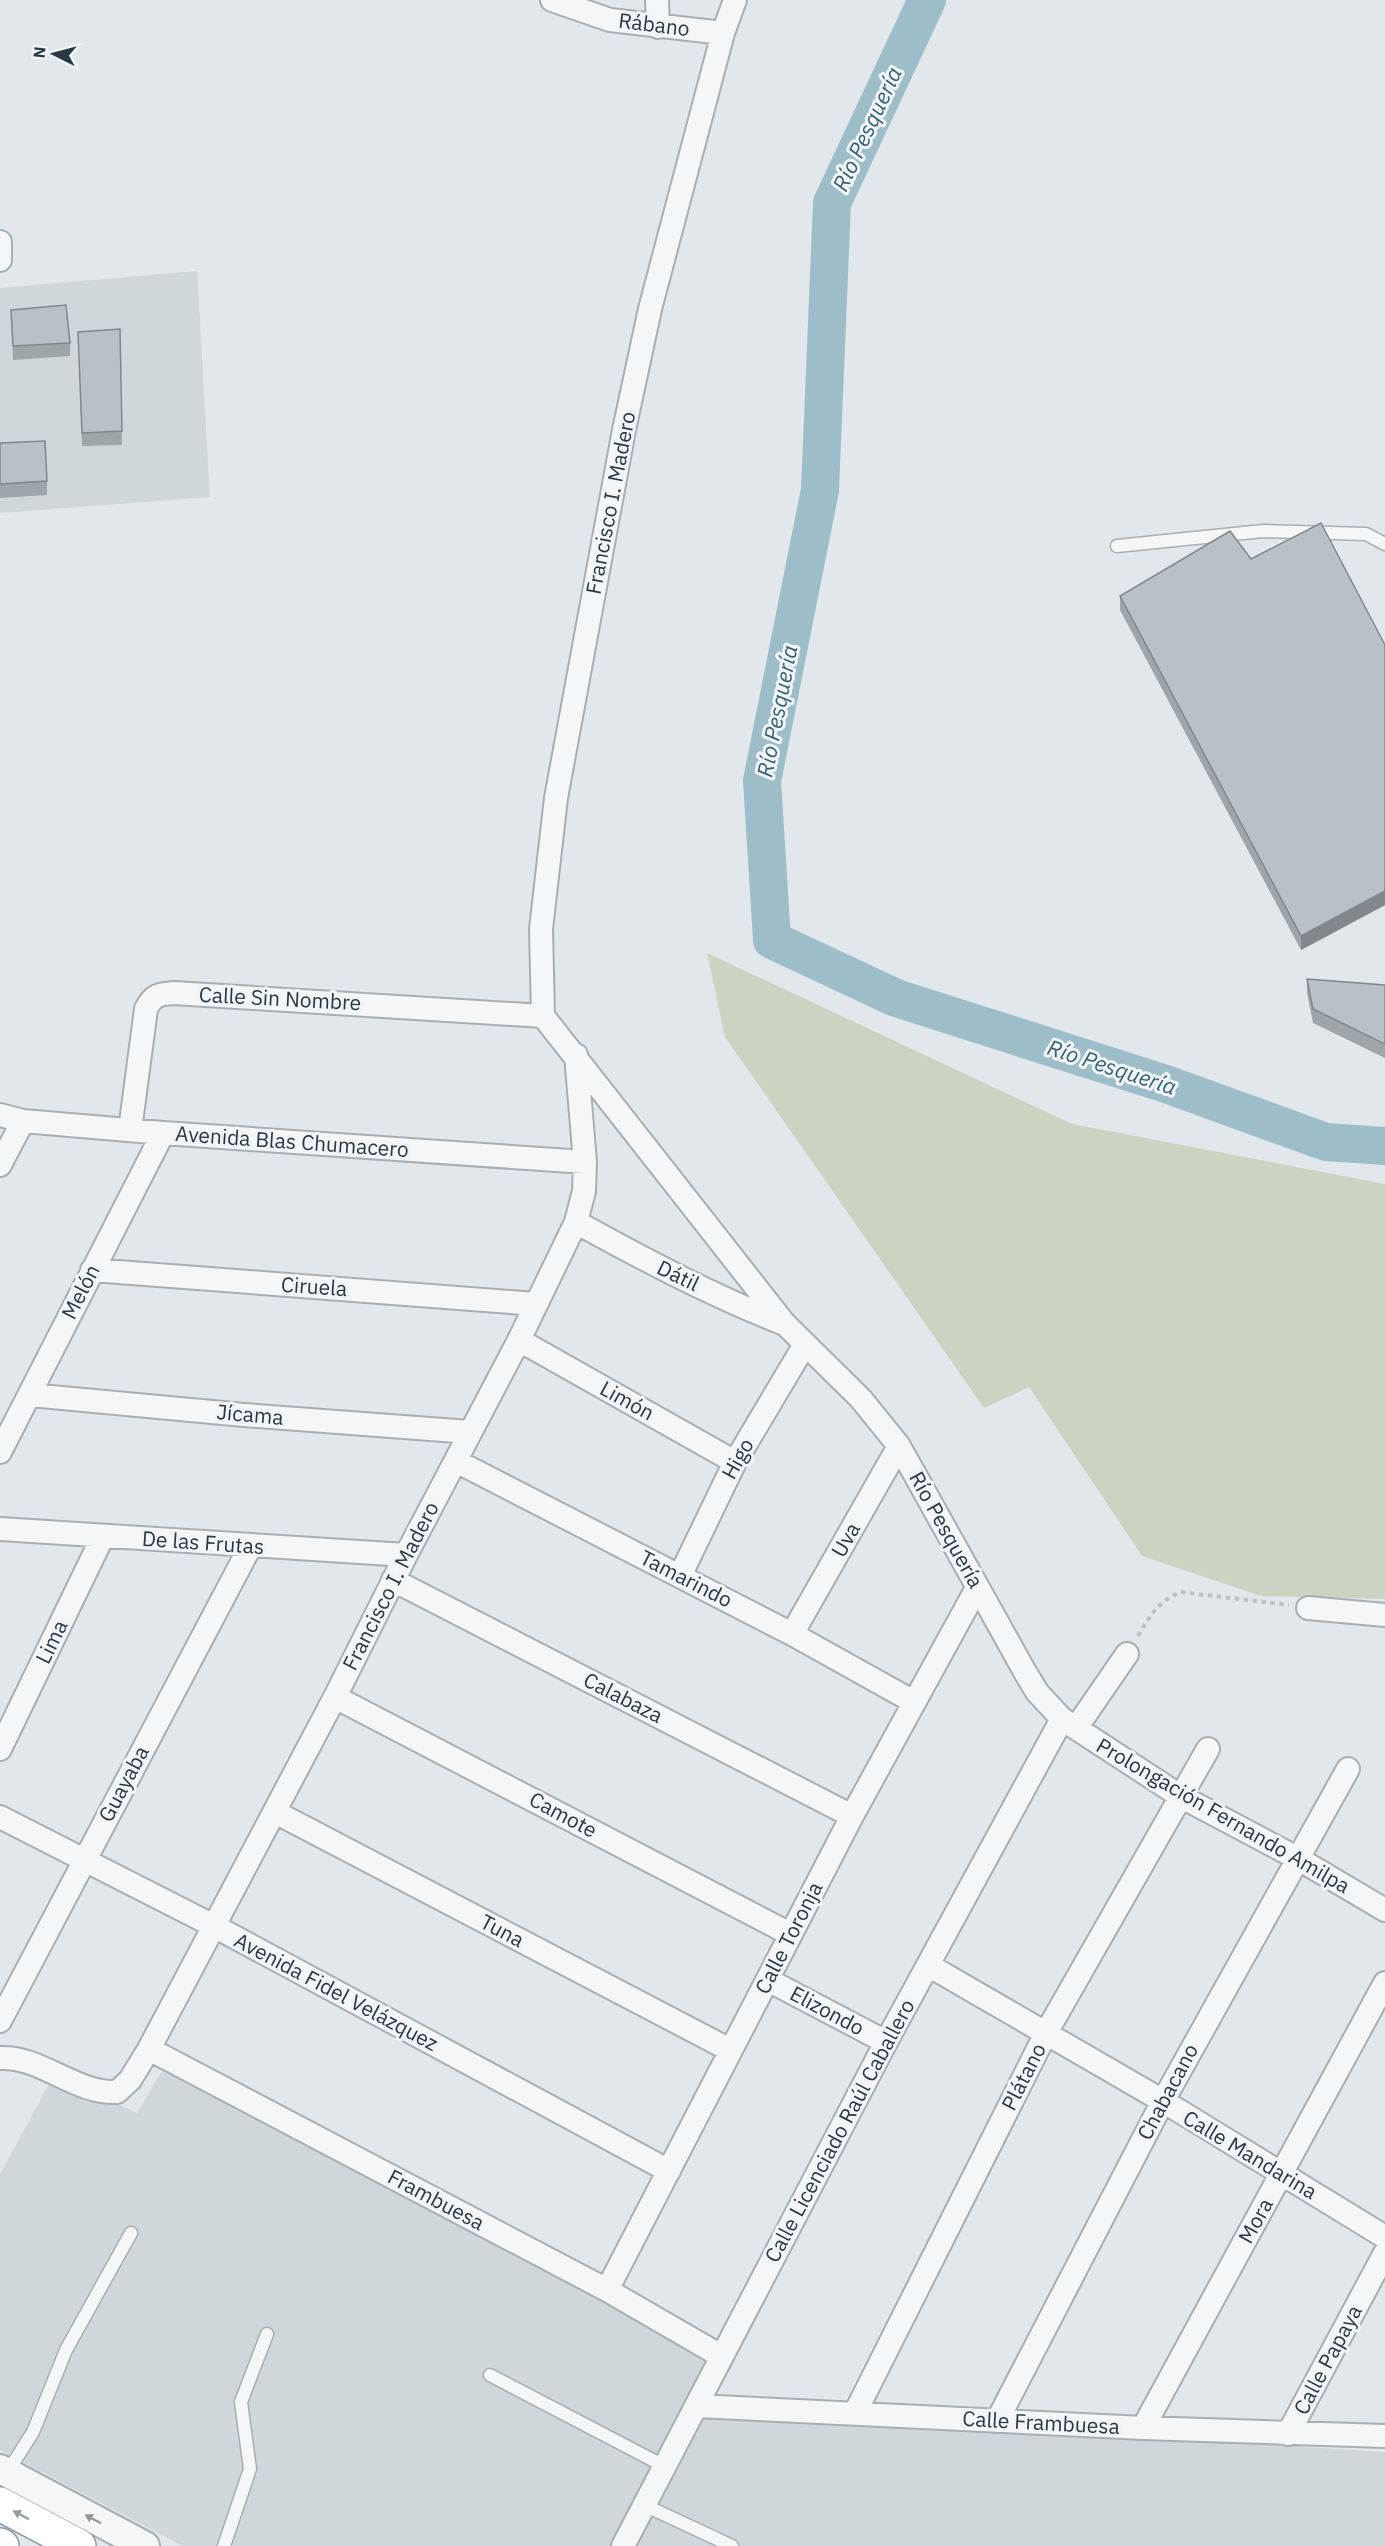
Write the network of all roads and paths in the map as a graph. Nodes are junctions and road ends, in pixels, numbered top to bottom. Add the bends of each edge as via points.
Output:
1 (552, 0) edge
2 (657, 0) edge
3 (735, 0) edge
4 (658, 27) junction
5 (723, 33) junction
6 (0, 242) edge
7 (0, 260) edge
8 (1385, 544) edge
9 (1117, 546) dead end
10 (543, 1016) junction
11 (576, 1055) junction
12 (0, 1115) edge
13 (22, 1120) junction
14 (130, 1130) junction
15 (163, 1133) junction
16 (585, 1162) junction
17 (0, 1165) edge
18 (576, 1222) junction
19 (92, 1270) junction
20 (536, 1304) junction
21 (784, 1323) junction
22 (519, 1340) junction
23 (804, 1346) junction
24 (30, 1395) junction
25 (470, 1432) junction
26 (899, 1446) junction
27 (0, 1452) edge
28 (456, 1461) junction
29 (735, 1462) junction
30 (0, 1529) edge
31 (103, 1536) junction
32 (250, 1547) junction
33 (406, 1555) junction
34 (680, 1576) junction
35 (393, 1580) junction
36 (977, 1588) junction
37 (1308, 1608) joint
38 (1385, 1615) edge
39 (792, 1634) junction
40 (1127, 1654) joint
41 (335, 1697) junction
42 (914, 1702) junction
43 (1069, 1724) junction
44 (0, 1749) edge
45 (1208, 1749) dead end
46 (1348, 1768) dead end
47 (1180, 1796) junction
48 (275, 1812) junction
49 (852, 1816) junction
50 (0, 1817) edge
51 (1297, 1858) junction
52 (83, 1862) junction
53 (1385, 1910) edge
54 (214, 1926) junction
55 (790, 1934) junction
56 (928, 1965) junction
57 (768, 1980) junction
58 (1385, 1983) edge
59 (0, 2021) edge
60 (1046, 2033) junction
61 (886, 2042) junction
62 (149, 2049) junction
63 (730, 2050) junction
64 (0, 2058) edge
65 (1162, 2101) junction
66 (669, 2171) junction
67 (1281, 2174) junction
68 (131, 2233) dead end
69 (1385, 2237) edge
70 (1385, 2253) edge
71 (607, 2290) junction
72 (267, 2334) dead end
73 (722, 2356) junction
74 (490, 2375) dead end
75 (697, 2406) junction
76 (855, 2413) junction
77 (997, 2421) junction
78 (1143, 2428) junction
79 (1288, 2434) junction
80 (1385, 2436) edge
81 (664, 2466) junction
82 (2, 2482) edge
83 (644, 2505) junction
84 (79, 2546) edge
85 (145, 2546) edge
86 (224, 2546) edge
87 (623, 2546) edge
88 (732, 2546) edge

1 - 4 street, Rábano via 610,20
2 - 4 street
3 - 5 street, Francisco I. Madero
4 - 5 street, Rábano
5 - 10 street, Francisco I. Madero via 650,309 556,798 541,929
6 - 7 street
8 - 9 lane via 1366,534 1263,531
10 - 11 street, Río Pesquería
10 - 14 street, Calle Sin Nombre via 158,994 146,1009
11 - 16 street, Francisco I. Madero
11 - 21 street, Río Pesquería
12 - 13 street, Avenida Blas Chumacero
13 - 14 street, Avenida Blas Chumacero
13 - 17 street
14 - 15 street, Avenida Blas Chumacero
15 - 16 street, Avenida Blas Chumacero
15 - 19 street, Melón
16 - 18 street, Francisco I. Madero via 584,1191
18 - 20 street, Francisco I. Madero
18 - 21 street, Dátil via 640,1258
19 - 20 street, Ciruela
19 - 24 street, Melón
20 - 22 street, Francisco I. Madero
21 - 23 street, Río Pesquería
22 - 25 street, Francisco I. Madero
22 - 29 street, Limón
23 - 26 street, Río Pesquería via 861,1399
23 - 29 street, Higo
24 - 25 street, Jícama
24 - 27 street, Melón
25 - 28 street, Francisco I. Madero
26 - 36 street, Río Pesquería
26 - 39 street, Uva
28 - 33 street, Francisco I. Madero
28 - 34 street, Tamarindo
29 - 34 street, Higo
30 - 31 street, De las Frutas
31 - 32 street, De las Frutas
31 - 44 street, Lima
32 - 33 street, De las Frutas
32 - 52 street, Guayaba
33 - 35 street, Francisco I. Madero
34 - 39 street, Tamarindo
35 - 41 street, Francisco I. Madero
35 - 49 street, Calabaza
36 - 42 street, Calle Toronja
36 - 43 street, Río Pesquería via 1037,1692
37 - 38 street
37 - 40 path via 1181,1592 1166,1598 1154,1610
39 - 42 street, Tamarindo
40 - 43 street, Calle Licenciado Raúl Caballero
41 - 48 street, Francisco I. Madero
41 - 55 street, Camote
42 - 49 street, Calle Toronja
43 - 47 street, Prolongación Fernando Amilpa
43 - 56 street, Calle Licenciado Raúl Caballero
45 - 47 street, Plátano
46 - 51 street, Chabacano
47 - 51 street, Prolongación Fernando Amilpa
47 - 60 street, Plátano
48 - 54 street, Francisco I. Madero
48 - 63 street, Tuna
49 - 55 street, Calle Toronja
50 - 52 street, Avenida Fidel Velázquez
51 - 53 street, Prolongación Fernando Amilpa
51 - 65 street, Chabacano
52 - 54 street, Avenida Fidel Velázquez
52 - 59 street, Guayaba
54 - 62 street, Francisco I. Madero
54 - 66 street, Avenida Fidel Velázquez
55 - 57 street, Calle Toronja
56 - 60 street, Calle Mandarina
56 - 61 street, Calle Licenciado Raúl Caballero
57 - 61 street, Elizondo
57 - 63 street, Calle Toronja
58 - 67 street, Mora
60 - 65 street, Calle Mandarina
60 - 76 street, Plátano
61 - 73 street, Calle Licenciado Raúl Caballero
62 - 64 street, Francisco I. Madero via 130,2080 117,2092 98,2092 22,2061
62 - 71 street, Frambuesa
63 - 66 street, Calle Toronja
65 - 67 street, Calle Mandarina
65 - 77 street, Chabacano
66 - 71 street, Calle Toronja
67 - 69 street, Calle Mandarina
67 - 78 street, Mora
68 - 82 lane via 66,2350 33,2432
70 - 79 street, Calle Papaya
71 - 73 street, Frambuesa
72 - 86 lane via 241,2402 250,2469
73 - 75 street, Calle Licenciado Raúl Caballero
74 - 81 lane
75 - 76 street, Calle Frambuesa
75 - 81 street, Calle Licenciado Raúl Caballero
76 - 77 street, Calle Frambuesa
77 - 78 street, Calle Frambuesa
78 - 79 street, Calle Frambuesa
79 - 80 street, Calle Frambuesa
81 - 83 street, Calle Licenciado Raúl Caballero
84 -> 82 highway
85 -> 82 street
83 - 87 street, Calle Licenciado Raúl Caballero
83 - 88 lane

